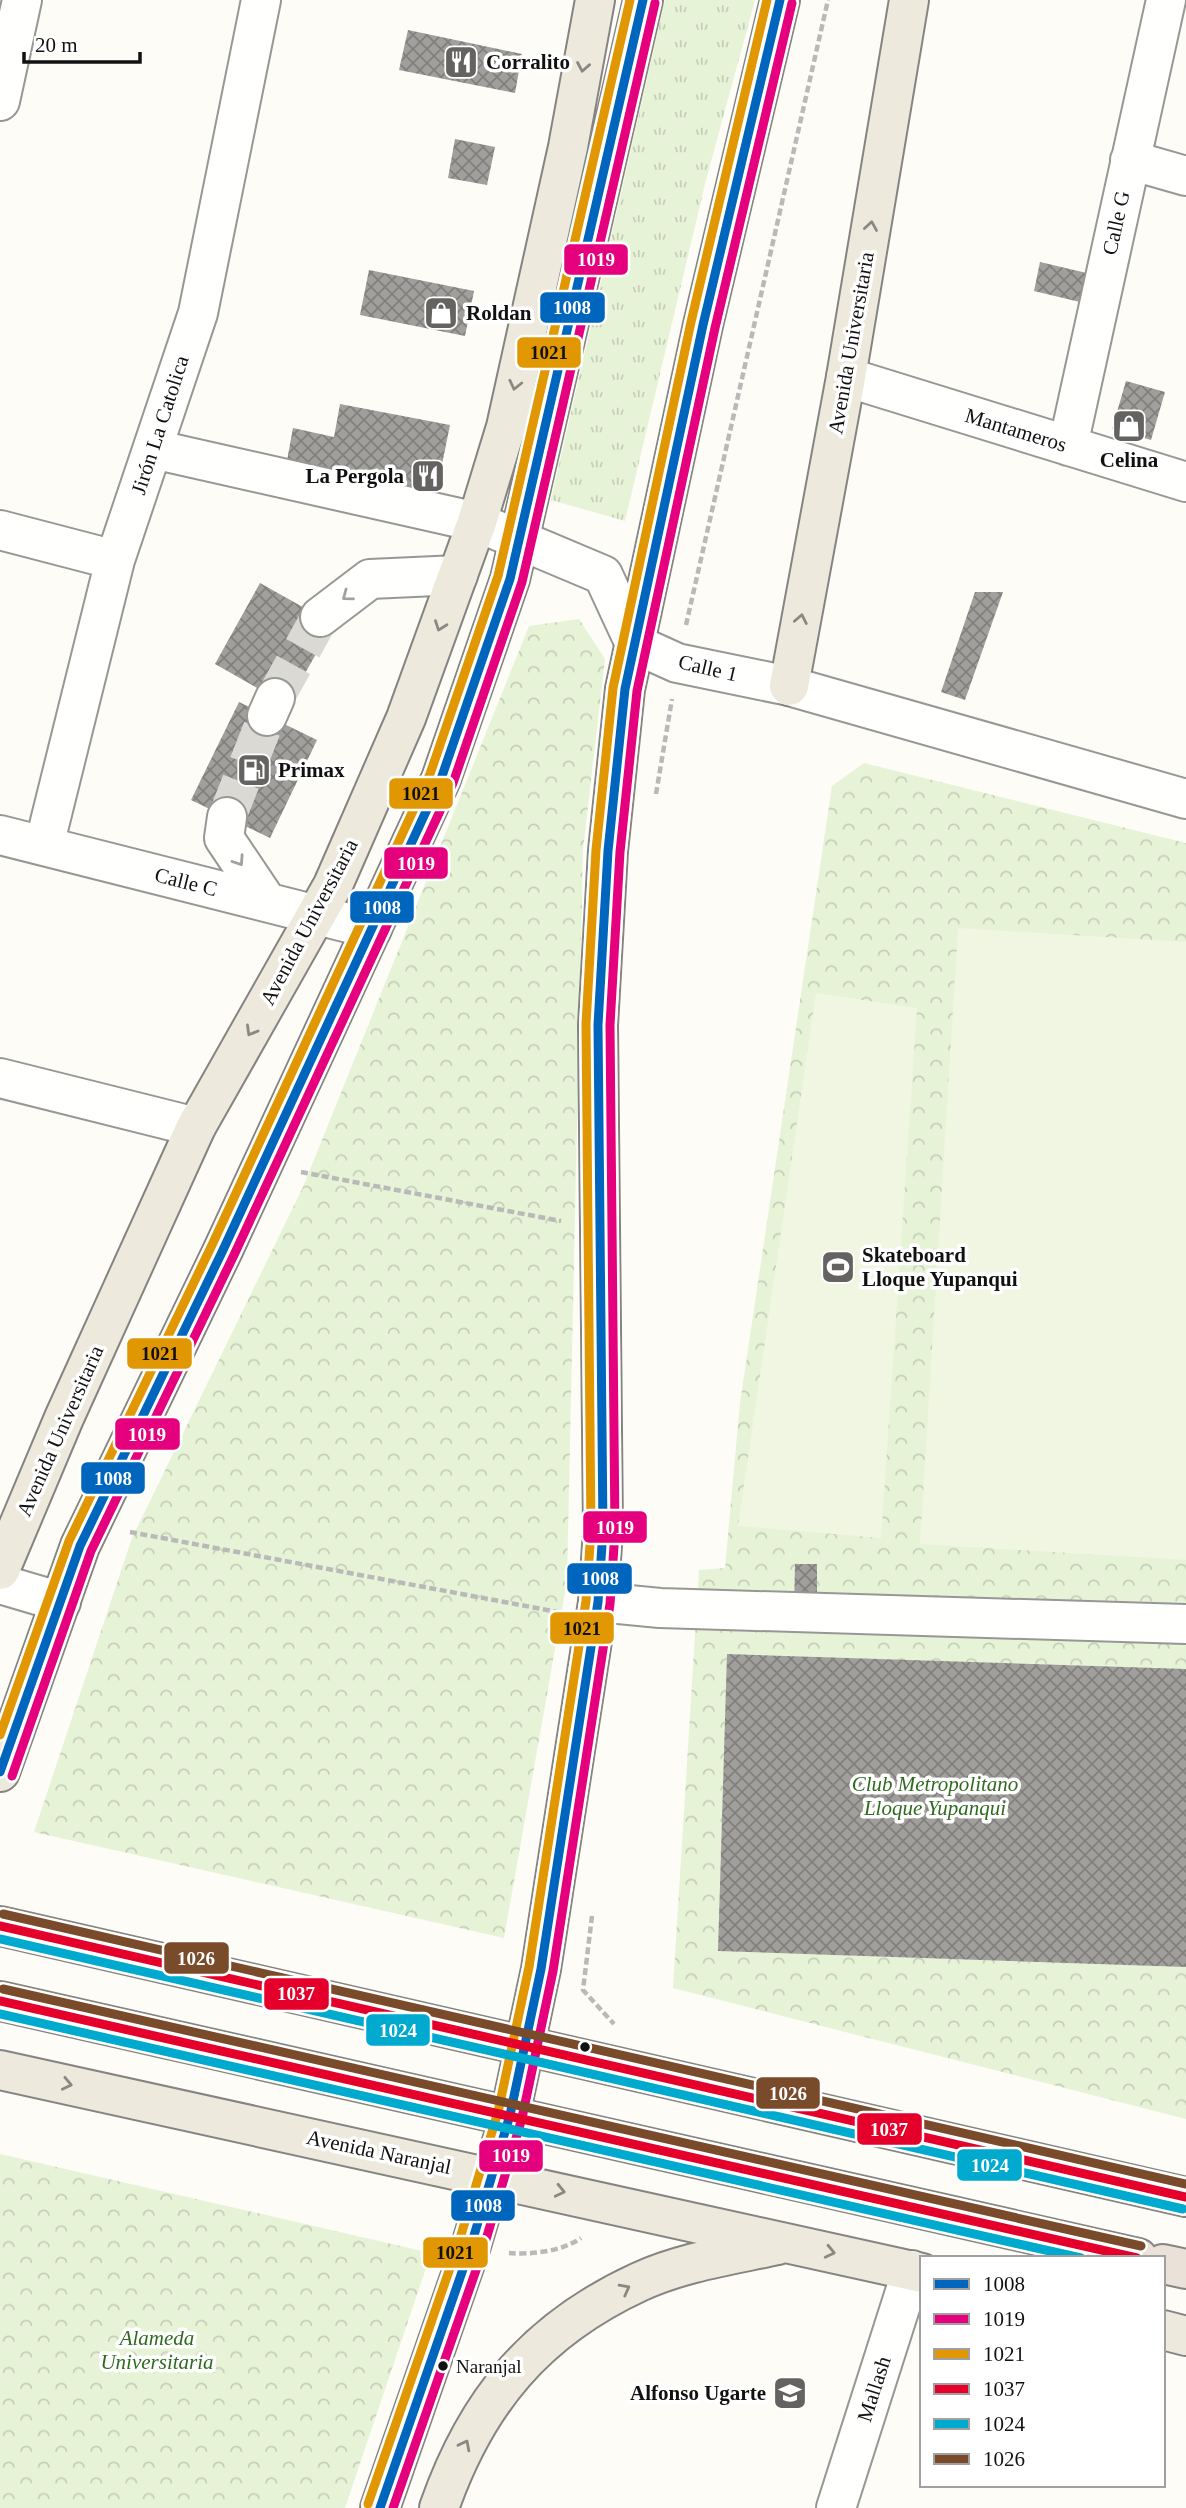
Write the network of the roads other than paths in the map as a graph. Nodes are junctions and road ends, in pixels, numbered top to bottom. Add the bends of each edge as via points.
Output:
1 (22, 0) edge
2 (261, 0) edge
3 (595, 0) edge
4 (643, 0) edge
5 (780, 0) edge
6 (909, 0) edge
7 (1166, 0) edge
8 (0, 101) edge
9 (1130, 159) junction
10 (1186, 176) edge
11 (846, 377) junction
12 (1068, 446) junction
13 (153, 449) junction
14 (1186, 482) edge
15 (477, 522) junction
16 (0, 530) edge
17 (520, 538) junction
18 (115, 560) junction
19 (458, 575) junction
20 (320, 617) tunnel mouth
21 (635, 644) junction
22 (789, 686) junction
23 (1186, 799) edge
24 (227, 817) tunnel mouth
25 (0, 835) edge
26 (44, 846) junction
27 (267, 902) junction
28 (317, 915) junction
29 (372, 929) junction
30 (0, 1078) edge
31 (196, 1127) junction
32 (0, 1570) edge
33 (0, 1584) edge
34 (61, 1601) junction
35 (596, 1610) junction
36 (1186, 1624) edge
37 (0, 1772) edge
38 (0, 1926) edge
39 (0, 2001) edge
40 (526, 2047) junction
41 (0, 2070) edge
42 (510, 2115) junction
43 (494, 2176) junction
44 (1186, 2196) edge
45 (790, 2242) junction
46 (1129, 2256) edge
47 (1165, 2264) edge
48 (1186, 2269) edge
49 (917, 2271) edge
50 (1165, 2331) edge
51 (1186, 2336) edge
52 (380, 2508) edge
53 (439, 2508) edge
54 (836, 2508) edge

1 - 8 street
2 - 13 street, Jirón La Catolica via 198,313
3 -> 15 main road, Avenida Universitaria via 515,387
4 - 17 main road
5 - 21 main road via 703,325
11 -> 6 main road, Avenida Universitaria
7 - 9 street, Calle G
9 - 10 street
9 - 12 street, Calle G
11 - 12 street, Mantameros
22 -> 11 main road, Avenida Universitaria
12 - 14 street, Mantameros
13 - 15 street
13 - 18 street, Jirón La Catolica
15 - 17 street
15 - 19 main road, Avenida Universitaria
16 - 18 street
17 - 21 street via 603,575
17 - 29 main road via 441,779
18 - 26 street, Jirón La Catolica
19 -> 20 street via 370,579
19 -> 28 main road, Avenida Universitaria via 407,718
21 - 22 street, Calle 1 via 677,663
21 - 35 main road via 625,689 608,851 598,1026 603,1531
22 - 23 street, Calle 1
24 -> 27 street via 223,838
25 - 26 street, Calle C
26 - 27 street, Calle C
27 - 28 street, Calle C
28 - 29 street, Calle C
28 -> 31 main road, Avenida Universitaria
29 - 34 main road via 91,1524
30 - 31 street
31 - 32 main road, Avenida Universitaria
33 - 34 street
34 - 37 main road
35 - 36 street via 660,1608
35 - 40 main road
38 - 40 highway
39 - 42 highway
40 - 42 main road
40 - 44 highway
41 -> 43 main road, Avenida Naranjal
42 - 43 main road
42 - 46 highway
43 -> 45 main road, Avenida Naranjal
43 - 52 main road
45 -> 49 main road, Avenida Naranjal
53 -> 45 main road via 482,2412 514,2371 550,2338 595,2305 641,2281 706,2260
47 - 48 highway
49 - 54 street, Mallash
50 - 51 main road

